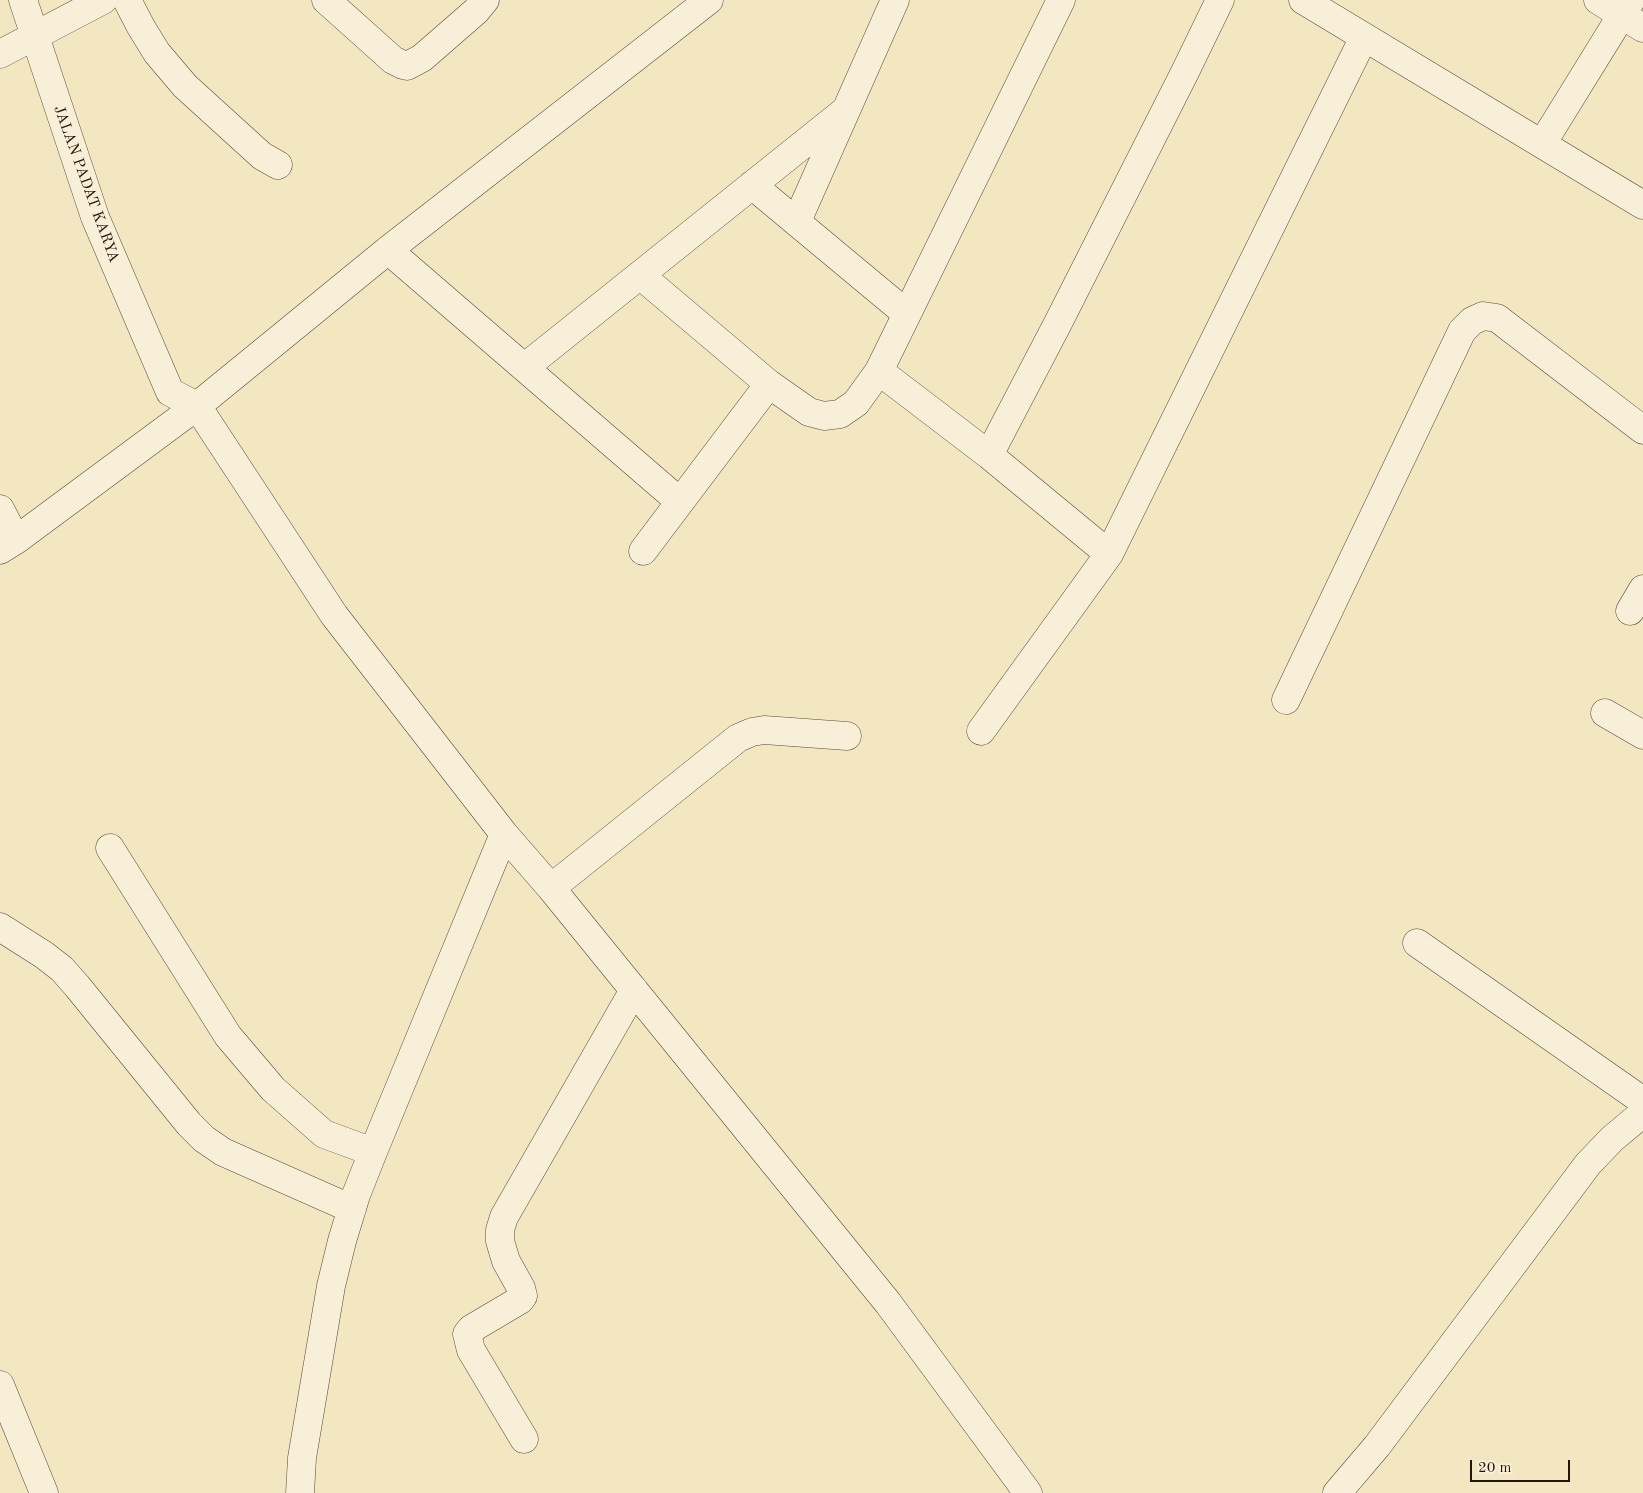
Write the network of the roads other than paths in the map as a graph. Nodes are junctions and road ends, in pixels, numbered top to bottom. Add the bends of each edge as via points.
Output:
1 (23, 0) edge
2 (103, 0) edge
3 (127, 0) edge
4 (326, 0) edge
5 (485, 0) edge
6 (709, 0) edge
7 (895, 0) edge
8 (1061, 0) edge
9 (1220, 0) edge
10 (1303, 0) edge
11 (1598, 0) edge
12 (1632, 14) edge
13 (35, 36) junction
14 (1364, 37) junction
15 (0, 54) edge
16 (846, 110) junction
17 (1542, 144) junction
18 (278, 165) dead end
19 (752, 185) junction
20 (1643, 205) edge
21 (797, 222) junction
22 (388, 250) junction
23 (640, 275) junction
24 (907, 314) junction
25 (525, 367) junction
26 (879, 371) junction
27 (769, 384) junction
28 (197, 406) junction
29 (1643, 430) edge
30 (990, 455) junction
31 (679, 501) junction
32 (0, 509) edge
33 (8, 545) edge
34 (643, 550) dead end
35 (1110, 554) junction
36 (1286, 700) dead end
37 (1604, 713) dead end
38 (982, 731) dead end
39 (1643, 735) edge
40 (847, 736) dead end
41 (504, 834) junction
42 (110, 848) dead end
43 (551, 888) junction
44 (0, 927) edge
45 (1417, 942) dead end
46 (634, 990) junction
47 (1643, 1101) edge
48 (1643, 1113) edge
49 (373, 1152) junction
50 (352, 1209) junction
51 (0, 1385) edge
52 (524, 1439) dead end
53 (44, 1493) edge
54 (300, 1493) edge
55 (1028, 1493) edge
56 (1337, 1493) edge

1 - 13 street, JALAN PADAT KARYA
2 - 13 street
3 - 18 street via 157,53 184,86 262,156
4 - 5 street via 393,60 407,66 428,53
6 - 22 street
7 - 16 street
8 - 24 street
9 - 30 street
10 - 14 street
11 - 12 street
12 - 17 street
13 - 15 street
13 - 28 street, JALAN PADAT KARYA via 95,217 170,392
14 - 17 street
14 - 35 street
16 - 19 street
16 - 21 street
17 - 20 street
19 - 21 street
19 - 23 street
21 - 24 street
22 - 25 street
22 - 28 street
23 - 25 street
23 - 27 street
24 - 26 street
25 - 31 street
26 - 27 street via 856,403 840,414 824,416 809,412
26 - 30 street
27 - 31 street
28 - 33 street
28 - 41 street via 334,615
29 - 36 street via 1497,318 1483,316 1472,321 1462,331
30 - 35 street
31 - 34 street
32 - 33 street
35 - 38 street
37 - 39 street
40 - 43 street via 764,730 738,738
41 - 43 street
41 - 49 street
42 - 49 street via 228,1036 273,1089 324,1134
43 - 46 street
44 - 50 street via 62,969 188,1124 204,1139 223,1152
45 - 47 street
46 - 52 street via 504,1217 500,1241 523,1296 467,1334 471,1350
46 - 55 street via 888,1303
48 - 56 street via 1588,1164 1377,1446
49 - 50 street
50 - 54 street via 331,1286 302,1458
51 - 53 street

